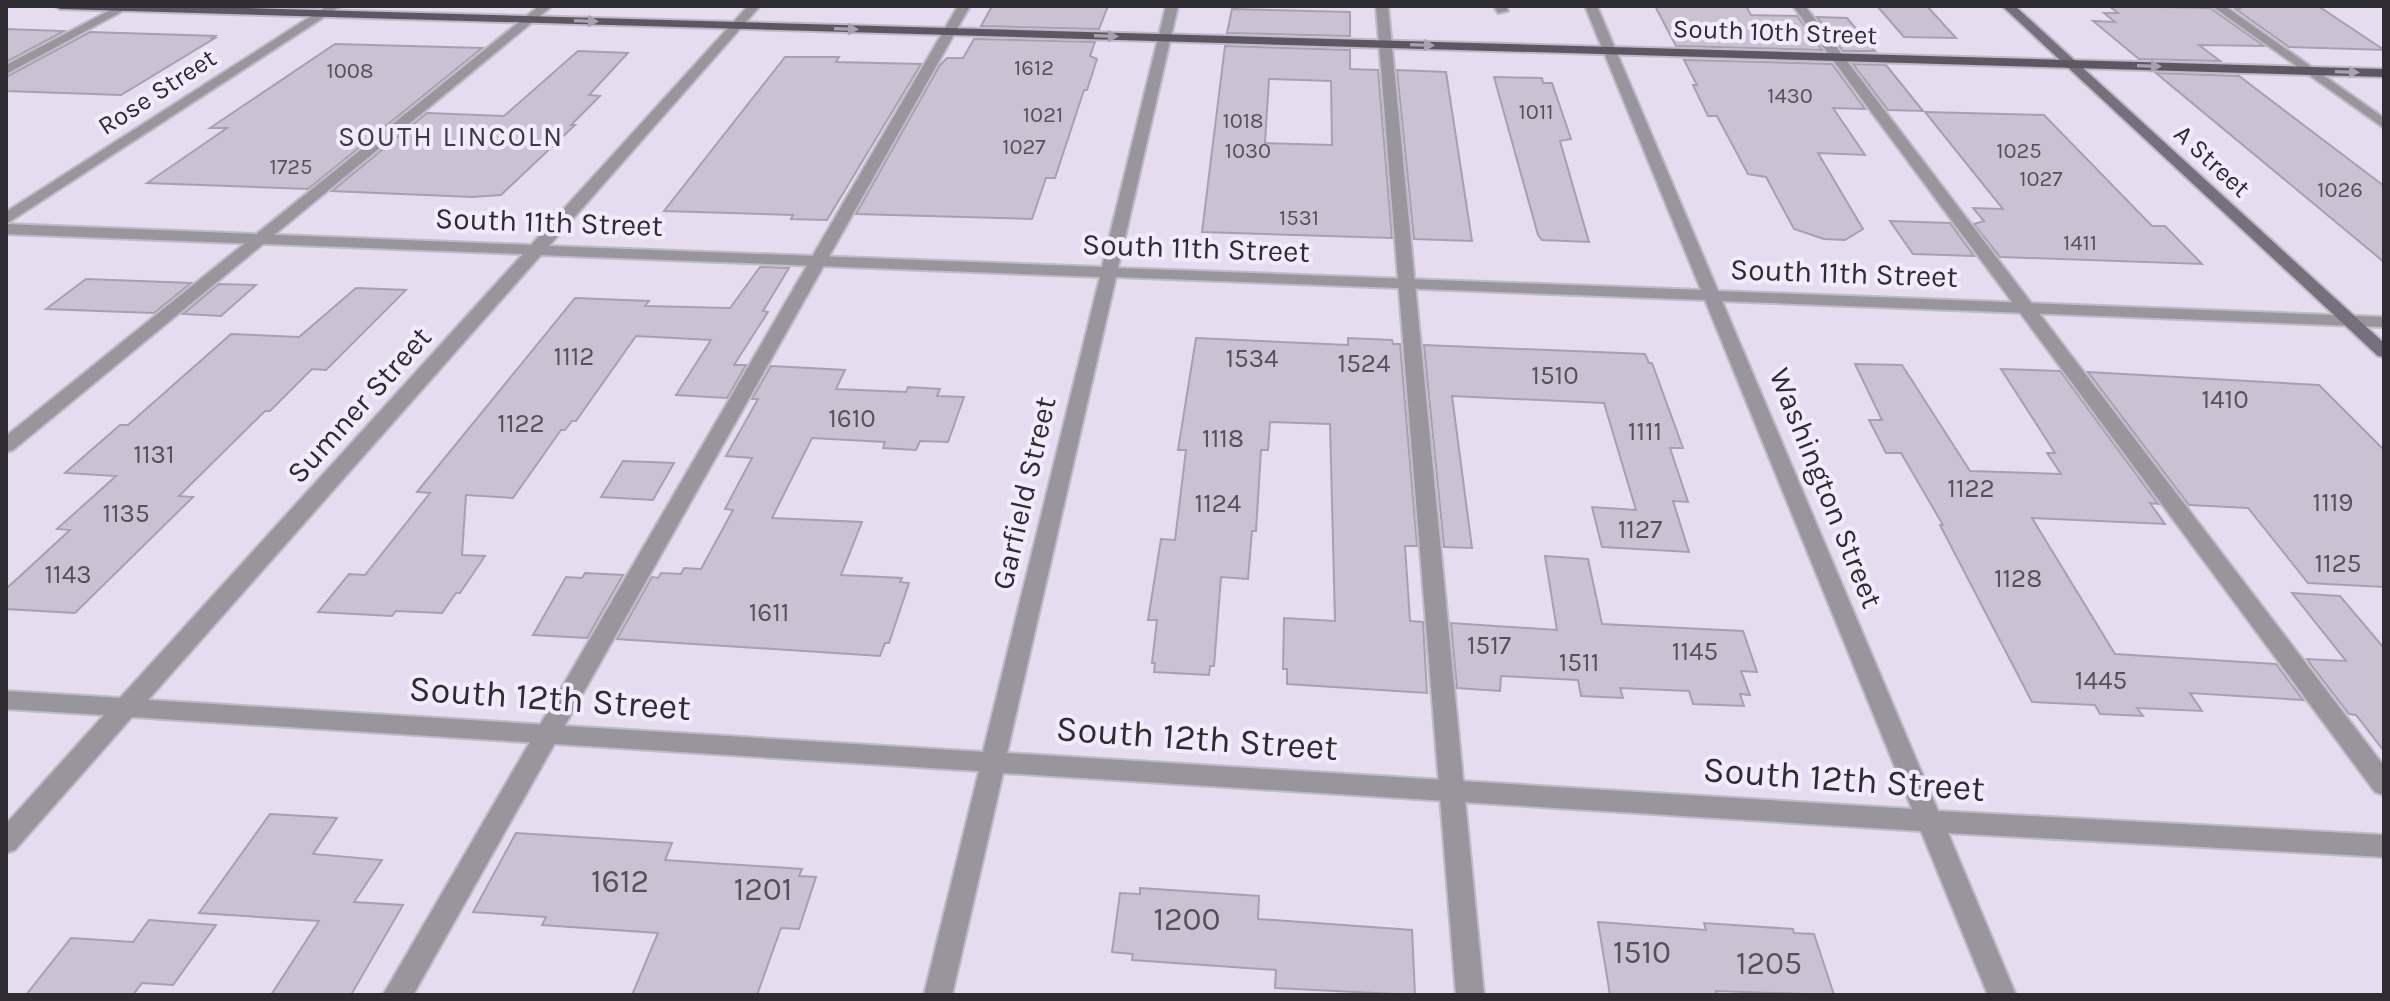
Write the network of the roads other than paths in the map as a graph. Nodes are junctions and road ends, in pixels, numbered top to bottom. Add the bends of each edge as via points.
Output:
1 (60, 6) edge
2 (546, 6) edge
3 (754, 6) edge
4 (964, 6) edge
5 (1172, 6) edge
6 (1382, 6) edge
7 (1591, 6) edge
8 (1799, 6) edge
9 (2008, 6) edge
10 (2218, 6) edge
11 (124, 7) edge
12 (329, 10) edge
13 (529, 19) junction
14 (736, 26) junction
15 (949, 32) junction
16 (1165, 38) junction
17 (1385, 44) junction
18 (1610, 51) junction
19 (1837, 57) junction
20 (2071, 64) junction
21 (6, 70) edge
22 (2309, 71) junction
23 (2384, 73) edge
24 (2384, 124) edge
25 (6, 219) edge
26 (6, 229) edge
27 (261, 239) junction
28 (536, 249) junction
29 (818, 261) junction
30 (1110, 272) junction
31 (1405, 284) junction
32 (1713, 296) junction
33 (2027, 309) junction
34 (2350, 321) junction
35 (2384, 322) edge
36 (2384, 352) edge
37 (6, 446) edge
38 (6, 700) edge
39 (125, 708) junction
40 (548, 734) junction
41 (993, 761) junction
42 (2384, 785) edge
43 (1453, 791) junction
44 (1928, 821) junction
45 (6, 842) edge
46 (2384, 846) edge
47 (397, 995) edge
48 (938, 995) edge
49 (1470, 995) edge
50 (2002, 995) edge

1 - 11 main road, South 10th Street
2 - 13 street
3 - 14 street, Sumner Street
4 - 15 street
5 - 16 street, Garfield Street
6 - 17 street
7 - 18 street, Washington Street
8 - 19 street
9 - 20 main road, A Street
10 - 22 street
11 - 12 main road, South 10th Street
11 - 21 street
12 - 13 main road, South 10th Street
12 - 25 street, Rose Street
13 -> 14 main road, South 10th Street
13 - 27 street
14 -> 15 main road, South 10th Street
14 - 28 street, Sumner Street
15 -> 16 main road, South 10th Street
15 - 29 street
16 - 17 main road, South 10th Street
16 - 30 street, Garfield Street
17 -> 18 main road, South 10th Street
17 - 31 street
18 - 19 main road, South 10th Street
18 - 32 street, Washington Street
19 - 20 main road, South 10th Street
19 - 33 street
20 -> 22 main road, South 10th Street
20 - 34 main road, A Street
22 -> 23 main road, South 10th Street
22 - 24 street
26 - 27 street, South 11th Street
27 - 28 street, South 11th Street
27 - 37 street
28 - 29 street, South 11th Street
28 - 39 street, Sumner Street
29 - 30 street, South 11th Street
29 - 40 street
30 - 31 street, South 11th Street
30 - 41 street, Garfield Street
31 - 32 street, South 11th Street
31 - 43 street
32 - 33 street, South 11th Street
32 - 44 street, Washington Street
33 - 34 street, South 11th Street
33 - 42 street
34 - 35 street, South 11th Street
34 - 36 main road, A Street
38 - 39 street, South 12th Street
39 - 40 street, South 12th Street
39 - 45 street, Sumner Street
40 - 41 street, South 12th Street
40 - 47 street
41 - 43 street, South 12th Street
41 - 48 street, Garfield Street
43 - 44 street, South 12th Street
43 - 49 street
44 - 46 street, South 12th Street
44 - 50 street, Washington Street

